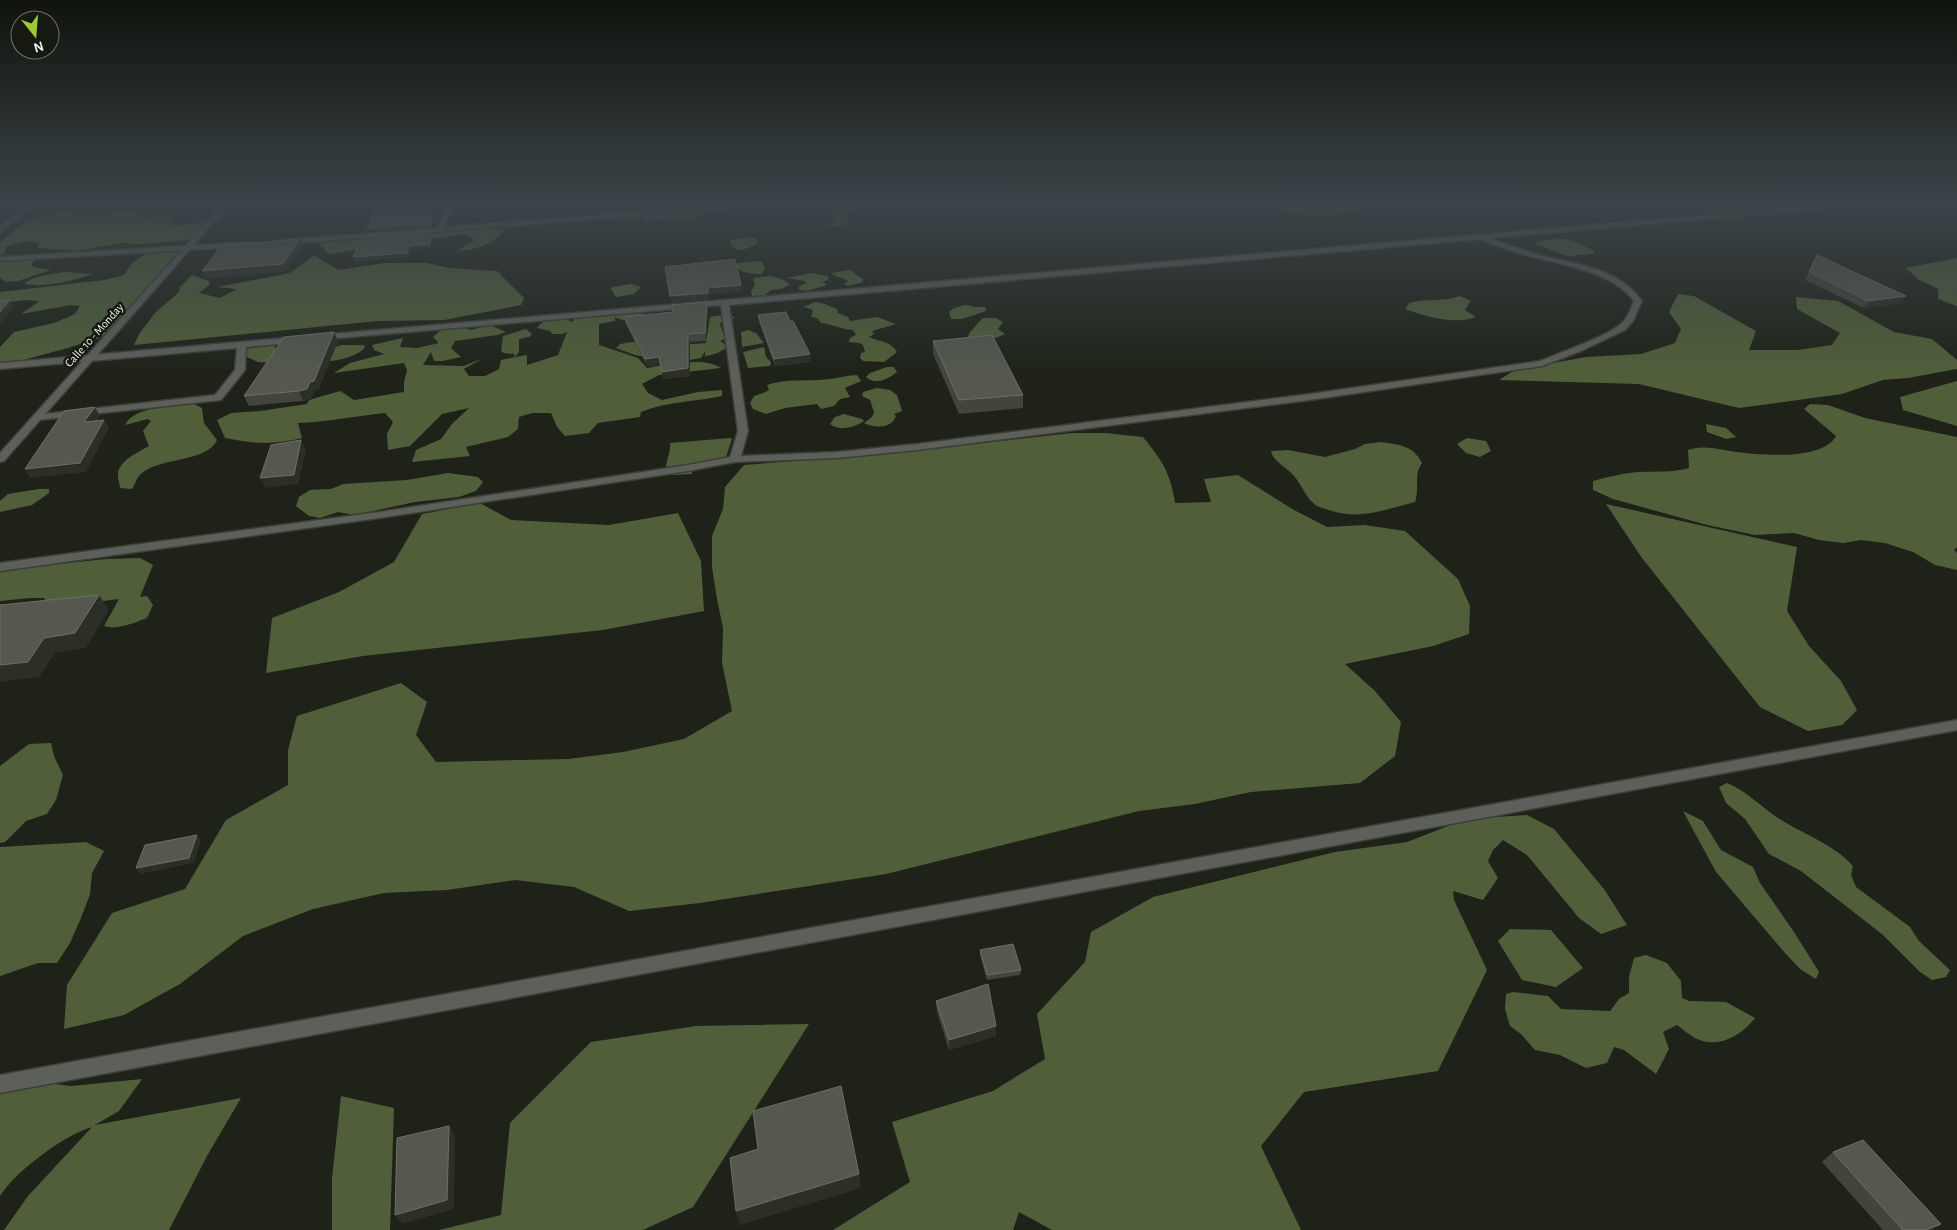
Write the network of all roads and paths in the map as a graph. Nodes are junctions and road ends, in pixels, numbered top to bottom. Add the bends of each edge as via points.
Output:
1 (177, 261) edge
2 (1206, 261) edge
3 (1557, 261) edge
4 (725, 304) junction
5 (242, 345) junction
6 (91, 358) junction
7 (0, 366) edge
8 (38, 416) junction
9 (0, 459) edge
10 (735, 459) junction
11 (0, 567) edge
12 (1957, 725) edge
13 (0, 1084) edge

1 - 6 street, Calle 10 - Monday
2 - 4 street
3 - 10 street via 1587,268 1609,278 1634,294 1638,301 1622,328 1542,363 1310,397 917,447 837,455
4 - 5 street
4 - 10 street via 743,431
5 - 6 street
5 - 8 street via 240,370 218,398
6 - 7 street
6 - 8 street, Calle 10 - Monday
8 - 9 street, Calle 10 - Monday
10 - 11 street via 388,514
12 - 13 street

